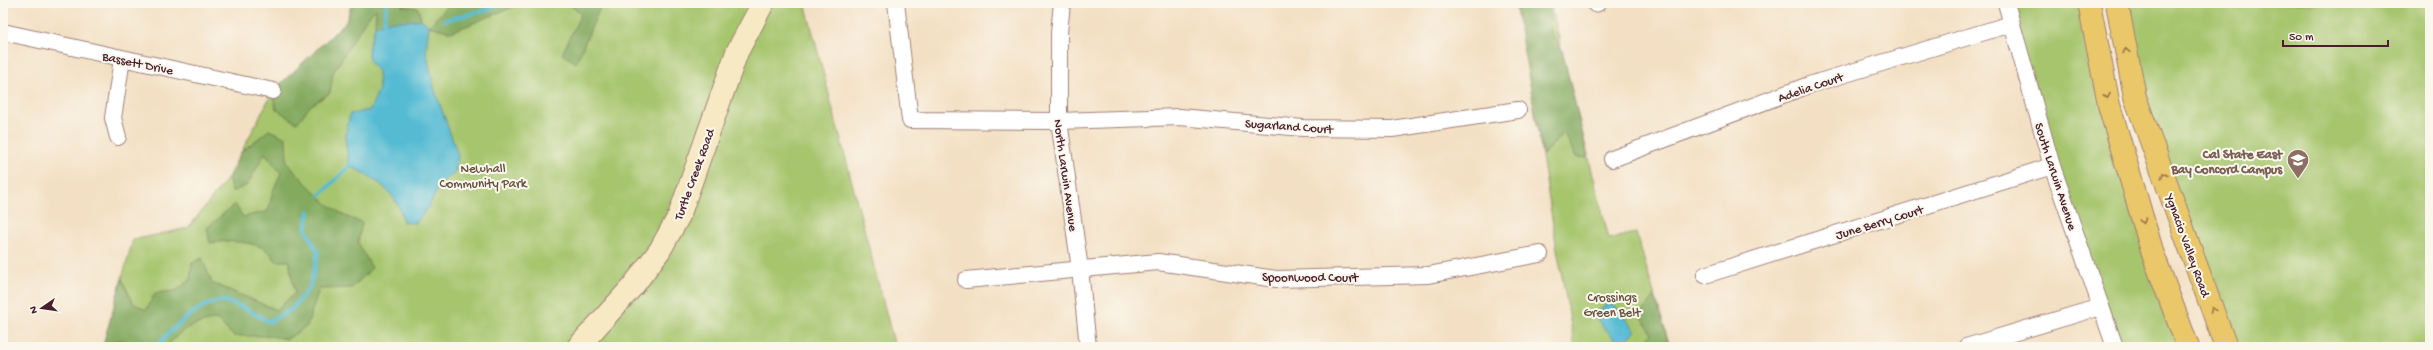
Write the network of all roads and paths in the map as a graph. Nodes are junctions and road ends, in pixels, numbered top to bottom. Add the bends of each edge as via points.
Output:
1 (763, 3) edge
2 (896, 3) edge
3 (1062, 3) edge
4 (2006, 3) edge
5 (2089, 3) edge
6 (2117, 3) edge
7 (2011, 24) junction
8 (3, 32) edge
9 (122, 59) junction
10 (273, 91) dead end
11 (1518, 110) dead end
12 (1058, 121) junction
13 (118, 137) dead end
14 (1612, 159) dead end
15 (2052, 166) junction
16 (1540, 254) dead end
17 (1080, 270) junction
18 (1705, 275) dead end
19 (966, 280) dead end
20 (2100, 307) junction
21 (578, 347) edge
22 (1088, 347) edge
23 (1966, 347) edge
24 (2114, 347) edge
25 (2188, 347) edge
26 (2226, 347) edge

1 - 21 street, Turtle Creek Road via 737,52 679,216 660,250 633,286
2 - 12 street, Sugarland Court via 910,120
3 - 12 street, North Larwin Avenue via 1058,33
4 - 7 street, South Larwin Avenue
5 -> 25 highway via 2109,105 2153,254
26 -> 6 highway, Ygnacio Valley Road via 2135,97
7 - 14 street, Adelia Court via 1809,84
7 - 15 street, South Larwin Avenue
8 - 9 street, Bassett Drive
9 - 10 street, Bassett Drive
9 - 13 street via 114,118
11 - 12 street, Sugarland Court via 1392,129 1303,128 1180,117
12 - 17 street, North Larwin Avenue
15 - 18 street, June Berry Court
15 - 20 street, South Larwin Avenue
16 - 17 street, Spoonwood Court via 1428,275 1276,278 1158,262
17 - 19 street, Spoonwood Court
17 - 22 street, North Larwin Avenue
20 - 23 street
20 - 24 street, South Larwin Avenue

